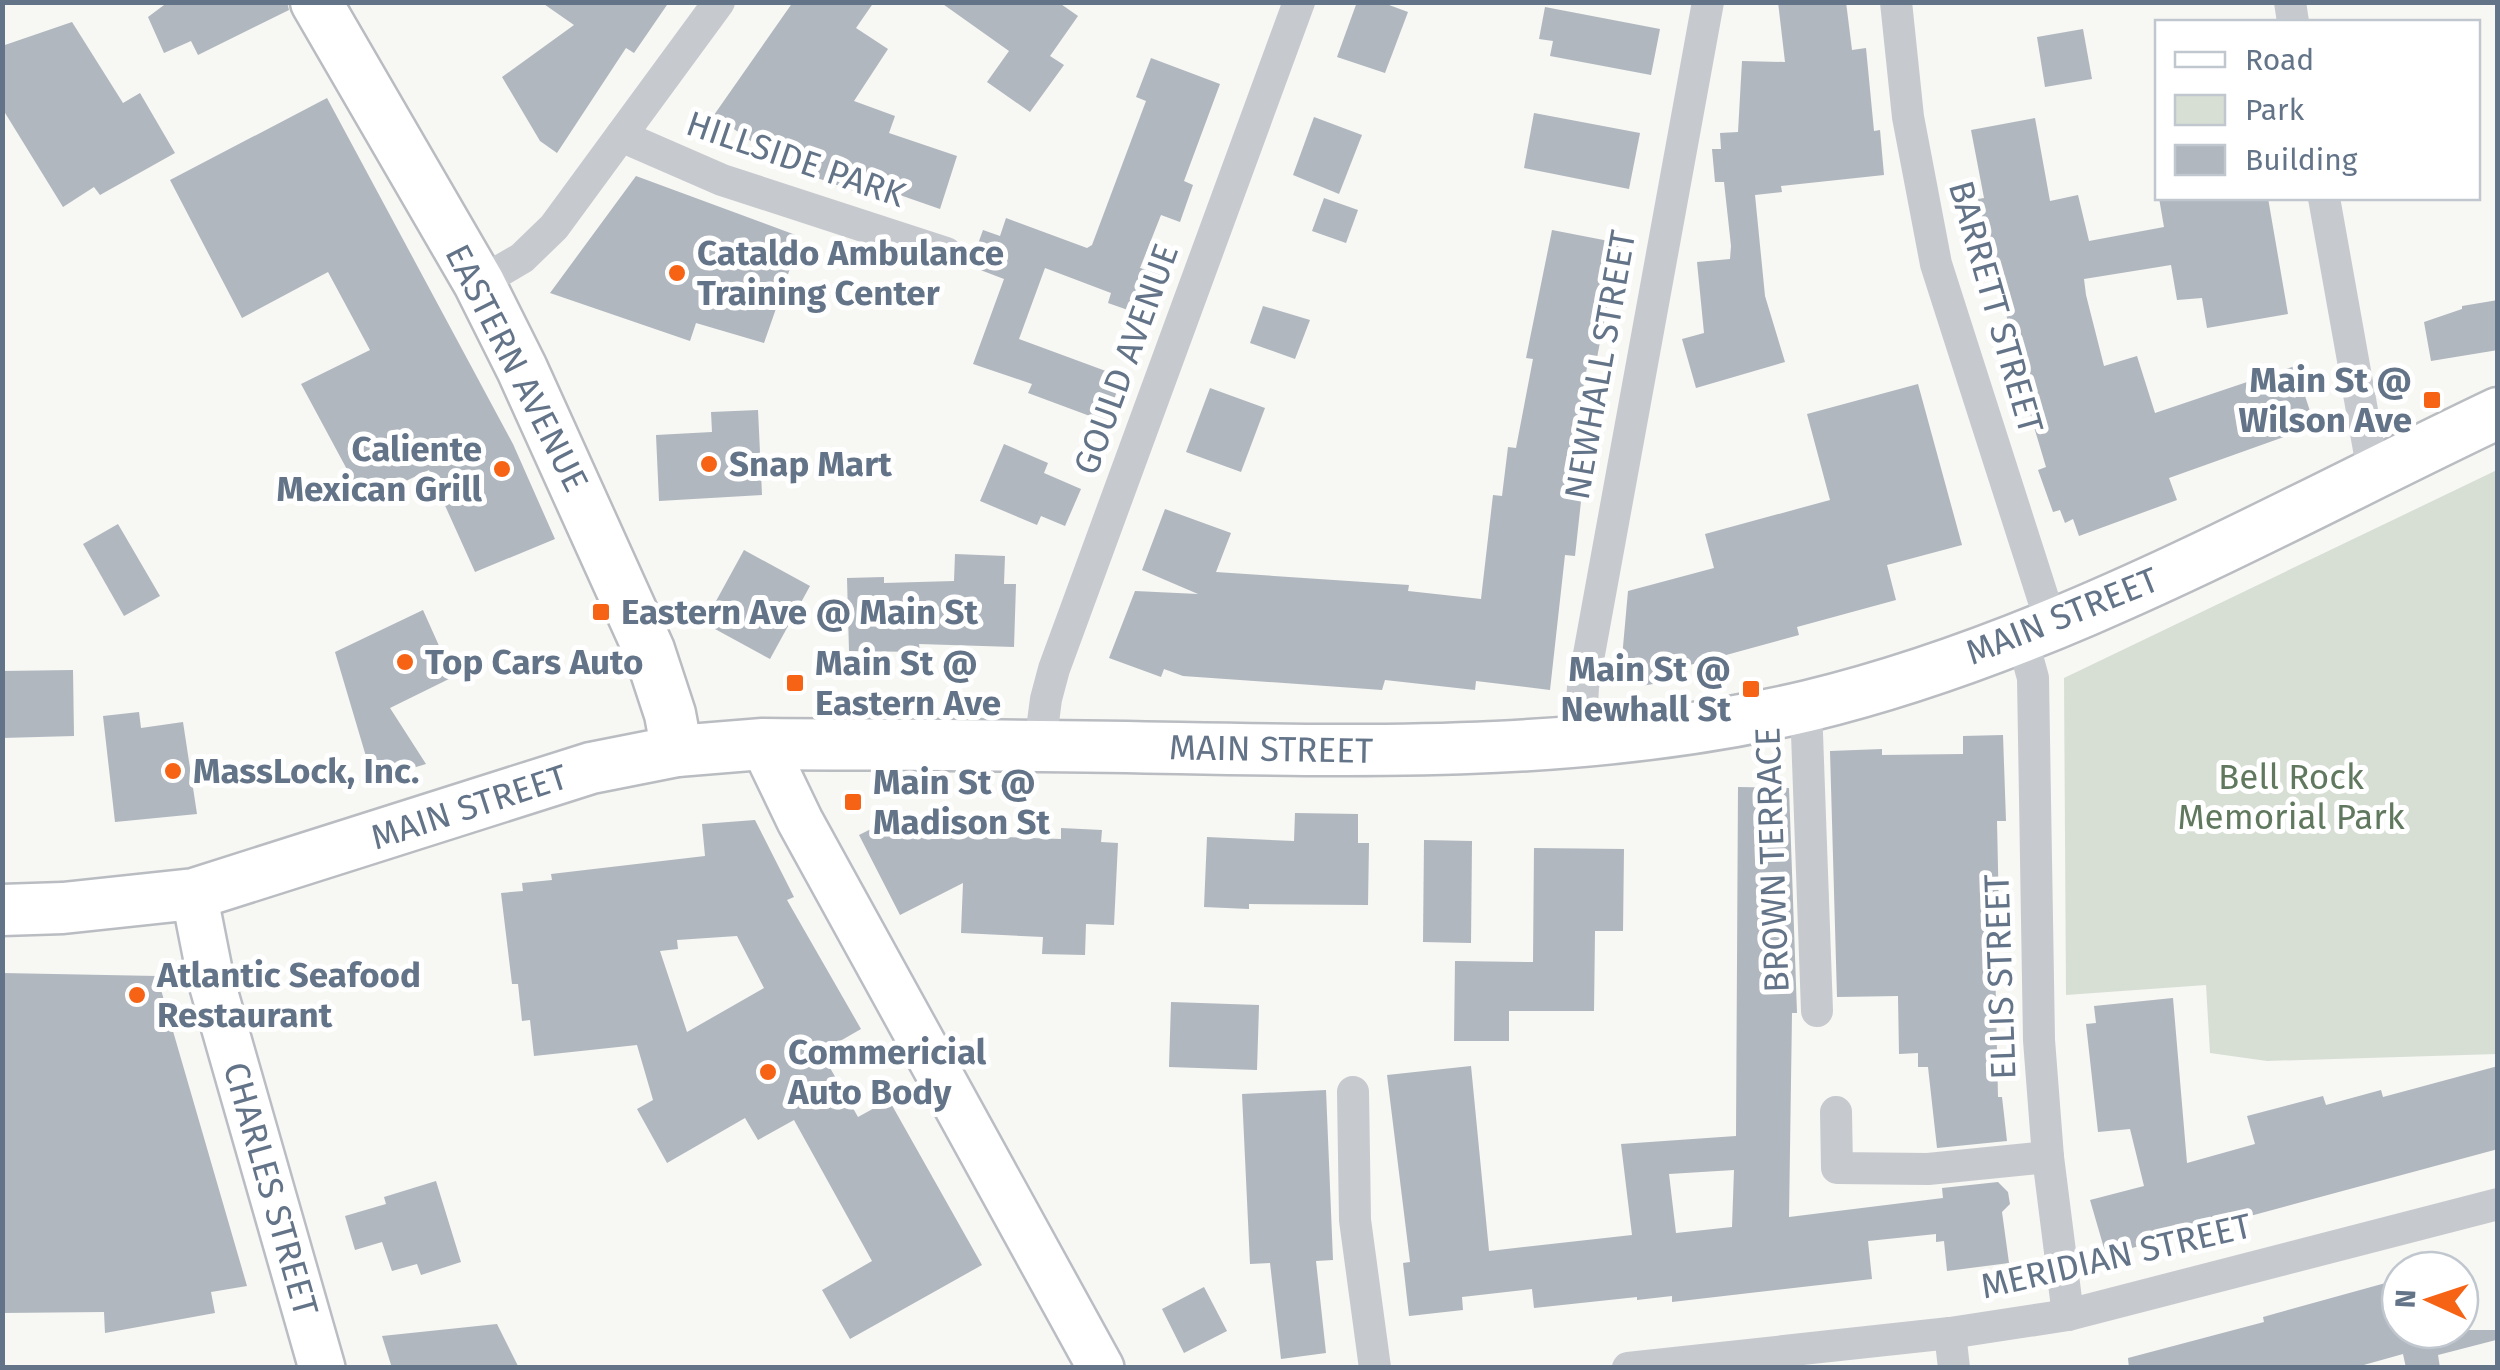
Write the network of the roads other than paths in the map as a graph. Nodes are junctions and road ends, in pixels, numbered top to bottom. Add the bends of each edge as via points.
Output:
1 (316, 2) edge
2 (719, 2) edge
3 (1299, 2) edge
4 (1708, 2) edge
5 (1896, 2) edge
6 (621, 136) junction
7 (2324, 200) edge
8 (946, 252) dead end
9 (478, 283) junction
10 (2498, 413) edge
11 (2373, 472) junction
12 (2037, 632) junction
13 (1806, 706) junction
14 (1580, 743) junction
15 (763, 744) junction
16 (1040, 745) junction
17 (677, 750) junction
18 (194, 894) junction
19 (2, 910) edge
20 (1817, 1010) dead end
21 (1353, 1092) dead end
22 (1836, 1112) dead end
23 (2048, 1157) junction
24 (2498, 1204) edge
25 (2068, 1315) junction
26 (1950, 1333) junction
27 (322, 1368) edge
28 (1101, 1368) edge
29 (1375, 1368) edge
30 (1628, 1368) edge
31 (1954, 1368) edge

1 - 9 main road, EASTERN AVENUE
2 - 6 street
3 - 16 street, GOULD AVENUE via 1054,668
4 - 14 street, NEWHALL STREET via 1587,667
5 - 12 street, BARRETT STREET via 1908,117 1936,264
6 - 8 street, HILLSIDE PARK via 722,180
6 - 9 street via 539,243
7 - 11 street
9 - 17 main road, EASTERN AVENUE via 628,599 661,682
10 - 11 main road, MAIN STREET
11 - 12 main road, MAIN STREET
12 - 13 main road, MAIN STREET
12 - 23 street, ELLIS STREET via 2039,1040
13 - 14 main road, MAIN STREET
13 - 20 street, BROWN TERRACE
14 - 16 main road, MAIN STREET via 1410,750
15 - 16 main road, MAIN STREET
15 - 17 main road, MAIN STREET
15 - 28 street
17 - 18 main road, MAIN STREET via 539,783
18 - 19 main road, MAIN STREET
18 - 27 street, CHARLES STREET via 211,980
21 - 29 street via 1355,1220
22 - 23 street via 1836,1168 1928,1169
23 - 25 street, ELLIS STREET
24 - 25 street, MERIDIAN STREET
25 - 26 street, MERIDIAN STREET
26 - 30 street, MERIDIAN STREET
26 - 31 street

